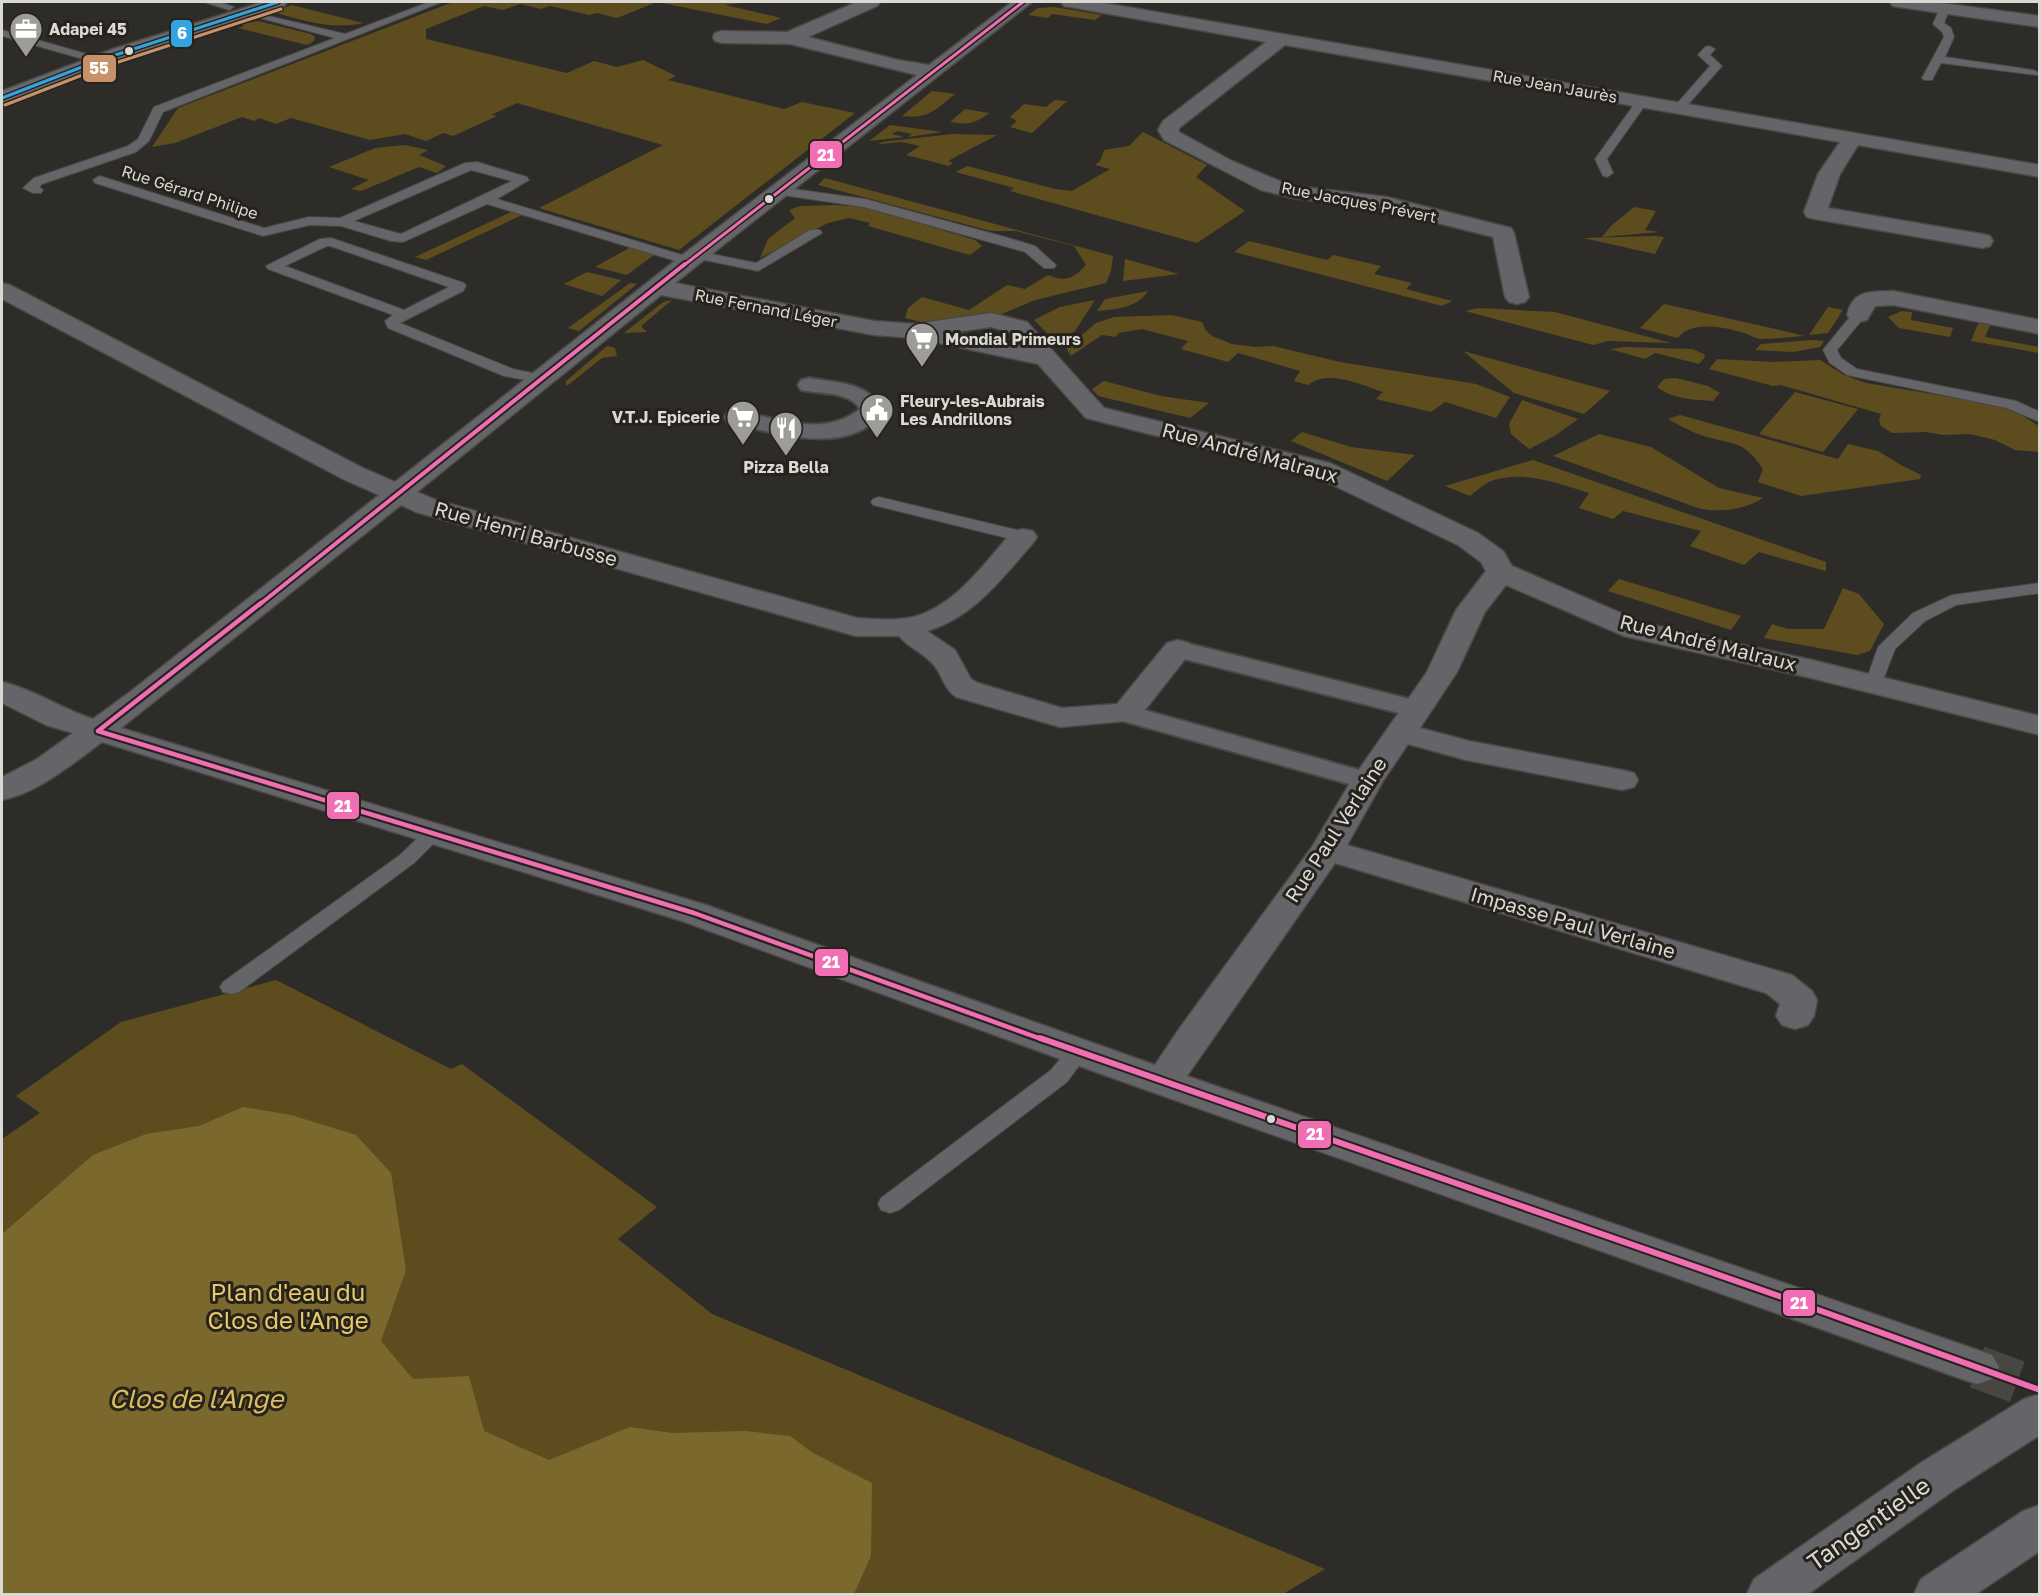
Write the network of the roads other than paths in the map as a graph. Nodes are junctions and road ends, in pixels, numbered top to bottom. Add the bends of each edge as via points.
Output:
1 (209, 2) edge
2 (278, 2) edge
3 (437, 2) edge
4 (871, 2) edge
5 (1023, 2) edge
6 (1070, 2) edge
7 (1906, 6) edge
8 (243, 7) edge
9 (1945, 8) junction
10 (2040, 22) edge
11 (2, 33) edge
12 (345, 37) junction
13 (722, 37) dead end
14 (790, 38) junction
15 (1283, 38) junction
16 (1709, 49) dead end
17 (90, 58) junction
18 (1938, 59) junction
19 (934, 72) junction
20 (2033, 73) dead end
21 (1928, 78) dead end
22 (2, 91) edge
23 (2, 98) edge
24 (1642, 101) junction
25 (1679, 108) junction
26 (1853, 138) junction
27 (2040, 171) edge
28 (1607, 172) dead end
29 (99, 180) dead end
30 (37, 190) dead end
31 (779, 191) junction
32 (486, 200) junction
33 (342, 222) junction
34 (815, 233) dead end
35 (1982, 241) dead end
36 (693, 258) junction
37 (1049, 266) dead end
38 (658, 287) junction
39 (2, 290) edge
40 (1517, 297) dead end
41 (405, 315) junction
42 (1859, 315) joint
43 (2040, 327) edge
44 (915, 331) joint
45 (542, 379) junction
46 (809, 385) dead end
47 (736, 417) dead end
48 (2040, 418) edge
49 (400, 494) junction
50 (879, 502) dead end
51 (1023, 537) joint
52 (1501, 573) junction
53 (2040, 588) edge
54 (907, 627) junction
55 (1178, 649) joint
56 (1874, 684) junction
57 (2, 691) edge
58 (1126, 712) junction
59 (1408, 721) junction
60 (2040, 726) edge
61 (98, 731) junction
62 (1622, 780) dead end
63 (1367, 781) junction
64 (2, 790) edge
65 (435, 832) junction
66 (1327, 850) junction
67 (231, 987) dead end
68 (1795, 1016) dead end
69 (1078, 1052) junction
70 (1164, 1082) junction
71 (890, 1204) dead end
72 (1977, 1367) tunnel mouth
73 (2040, 1412) edge
74 (2040, 1525) edge
75 (2040, 1536) edge
76 (1771, 1594) edge
77 (1938, 1594) edge
78 (1976, 1594) edge

1 - 8 lane
2 - 8 main road
3 - 12 lane
4 - 14 street
5 - 19 street
6 - 15 street, Rue Jean Jaurès
7 - 9 street
8 - 12 lane
8 - 17 main road
8 - 23 main road
9 - 10 street
9 - 18 lane via 1938,24 1949,37
11 - 17 lane
12 - 30 lane via 158,111 143,141 38,181 29,188
13 - 14 street
14 - 19 street
15 - 24 street, Rue Jean Jaurès
15 - 40 street, Rue Jacques Prévert via 1170,125 1171,136 1269,185 1293,192 1387,204 1503,233
16 - 25 lane via 1704,55 1716,66
17 - 22 main road
18 - 20 lane
18 - 21 lane
19 - 31 street
24 - 25 street, Rue Jean Jaurès
24 - 28 lane via 1601,159
25 - 26 street, Rue Jean Jaurès
26 - 27 street, Rue Jean Jaurès
26 - 35 street via 1829,174 1815,212
29 - 33 lane, Rue Gérard Philipe via 260,232 309,221
31 - 36 street
31 - 37 lane via 865,203 989,237 1030,249
32 - 33 lane, Rue Gérard Philipe via 403,238
32 - 33 lane, Rue Gérard Philipe via 523,180 469,166
32 - 36 lane
34 - 36 lane, Rue Fernand Léger via 758,267
36 - 38 street
38 - 44 street, Rue Fernand Léger via 874,328
38 - 45 street
39 - 49 street, Rue Henri Barbusse via 354,474
41 - 41 lane via 459,286 331,242 273,266
41 - 45 lane via 392,321 393,325 509,373
42 - 43 street via 1861,305 1869,299 1893,298
42 - 48 lane via 1830,350 1835,360 1852,372 2011,404
44 - 52 street, Rue André Malraux via 1046,358 1095,413 1321,469 1468,539 1493,557
45 - 49 street
46 - 47 street via 861,395 870,402 872,411 849,428 820,434
49 - 54 street, Rue Henri Barbusse via 426,506 856,627
49 - 61 street
50 - 51 lane
51 - 54 street, Rue Henri Barbusse via 965,602 938,619
52 - 56 street, Rue André Malraux via 1635,630
52 - 59 street, Rue Paul Verlaine via 1471,610 1442,672
53 - 56 lane via 1952,600 1919,616 1887,647
54 - 58 street via 918,640 944,656 959,685 967,690 1060,718
55 - 58 street
55 - 59 street
56 - 60 street, Rue André Malraux
57 - 61 street via 57,718
58 - 63 street
59 - 62 street via 1466,750
59 - 63 street, Rue Paul Verlaine
61 - 64 street via 48,766
61 - 65 street
63 - 66 street, Rue Paul Verlaine
65 - 67 lane via 407,859
65 - 69 street via 694,913
66 - 68 street, Impasse Paul Verlaine via 1779,984 1799,1000
66 - 70 street, Rue Paul Verlaine
69 - 70 street
69 - 71 lane via 1059,1076
70 - 72 street
73 - 76 main road, Tangentielle via 1938,1476
74 - 77 main road
75 - 78 main road

